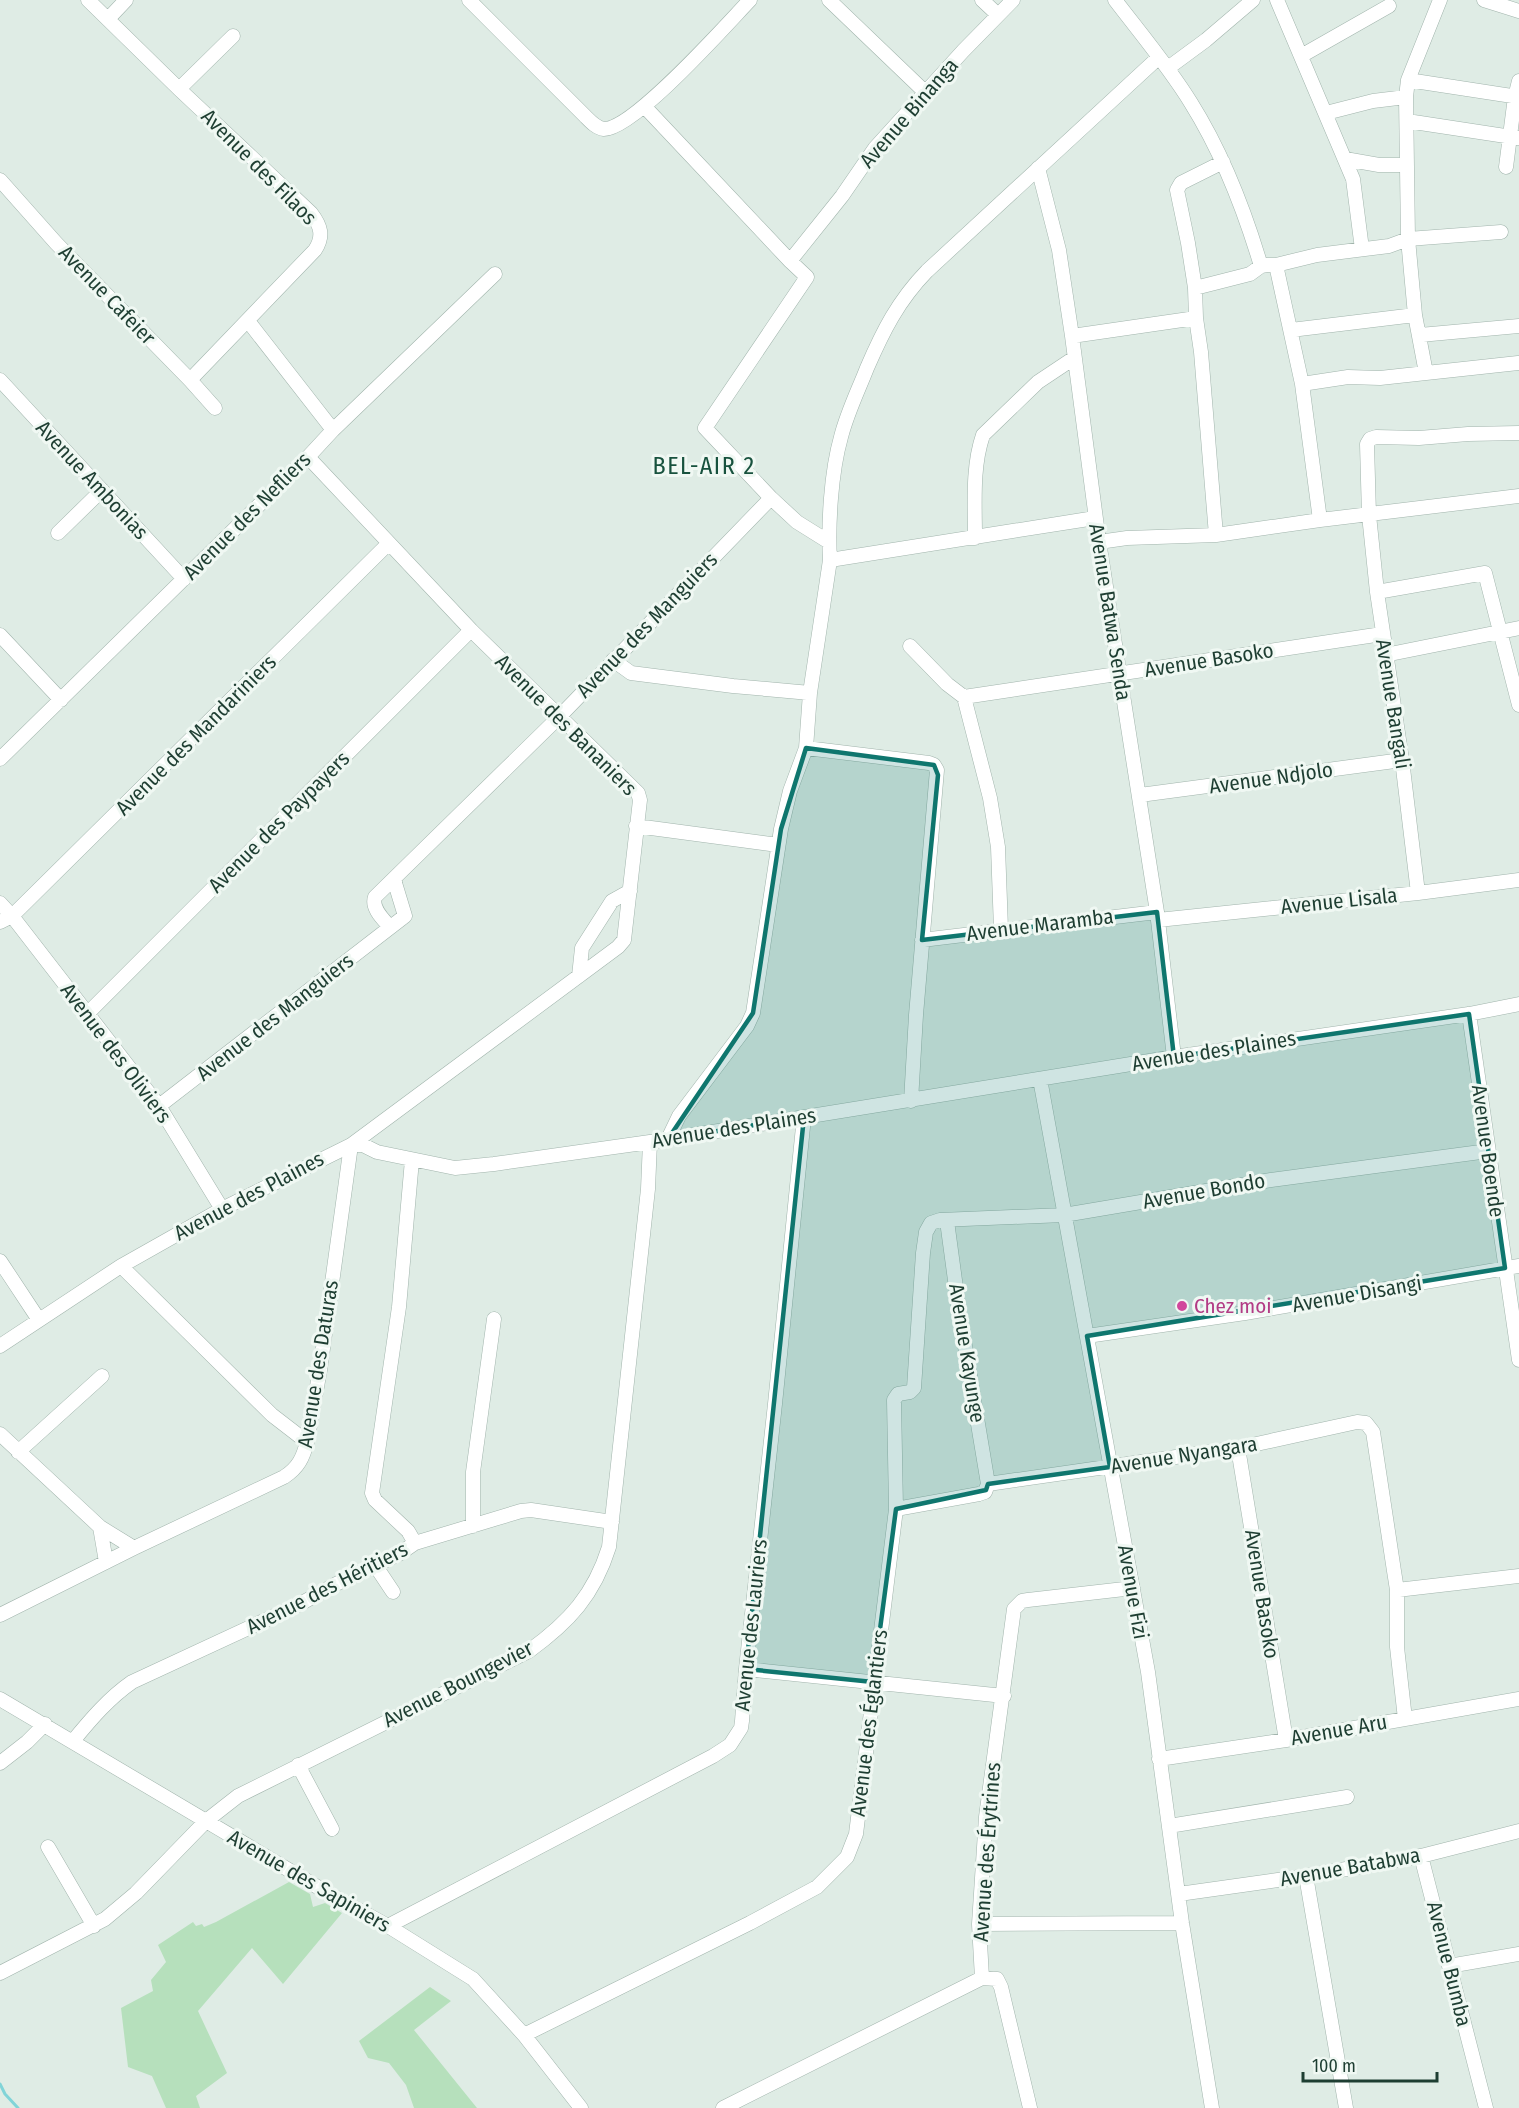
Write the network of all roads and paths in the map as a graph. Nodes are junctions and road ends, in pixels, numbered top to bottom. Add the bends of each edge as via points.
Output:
1 (88, 0) edge
2 (126, 0) edge
3 (469, 0) edge
4 (750, 0) edge
5 (829, 0) edge
6 (982, 0) edge
7 (1013, 0) edge
8 (1115, 0) edge
9 (1253, 0) edge
10 (1276, 0) edge
11 (1440, 0) edge
12 (1484, 0) edge
13 (1389, 6) dead end
14 (1519, 11) edge
15 (997, 15) junction
16 (108, 19) junction
17 (233, 36) dead end
18 (1301, 56) junction
19 (1164, 62) junction
20 (1408, 80) junction
21 (1519, 81) edge
22 (179, 89) junction
23 (925, 92) junction
24 (1406, 97) junction
25 (1517, 97) edge
26 (644, 106) junction
27 (1326, 113) junction
28 (1407, 122) junction
29 (1515, 137) edge
30 (1345, 159) junction
31 (1223, 162) junction
32 (1407, 165) junction
33 (1506, 167) dead end
34 (1038, 168) junction
35 (0, 180) edge
36 (1501, 232) dead end
37 (1408, 239) junction
38 (1362, 249) junction
39 (790, 261) junction
40 (1276, 265) junction
41 (1261, 266) junction
42 (495, 274) dead end
43 (1195, 288) junction
44 (1415, 315) junction
45 (1196, 318) junction
46 (248, 321) junction
47 (1519, 326) edge
48 (1291, 330) junction
49 (1420, 334) junction
50 (1072, 336) junction
51 (1074, 358) junction
52 (1518, 363) edge
53 (1426, 373) junction
54 (0, 380) edge
55 (190, 380) junction
56 (1302, 384) junction
57 (215, 408) dead end
58 (333, 430) junction
59 (1519, 433) edge
60 (308, 457) junction
61 (102, 490) junction
62 (1519, 496) edge
63 (771, 498) junction
64 (1369, 515) junction
65 (1095, 518) junction
66 (1320, 520) junction
67 (58, 533) dead end
68 (1216, 536) junction
69 (975, 538) junction
70 (829, 542) junction
71 (1099, 542) junction
72 (388, 543) junction
73 (830, 560) junction
74 (184, 579) junction
75 (1377, 592) junction
76 (1519, 628) edge
77 (471, 630) junction
78 (1500, 633) junction
79 (1382, 634) junction
80 (0, 635) edge
81 (910, 646) dead end
82 (1386, 655) junction
83 (613, 660) junction
84 (1515, 673) edge
85 (1120, 675) junction
86 (810, 693) junction
87 (964, 697) junction
88 (61, 700) junction
89 (1519, 705) edge
90 (560, 716) junction
91 (806, 748) junction
92 (0, 759) edge
93 (1402, 760) junction
94 (1140, 795) junction
95 (636, 826) junction
96 (778, 845) junction
97 (395, 878) junction
98 (1519, 880) edge
99 (630, 891) junction
100 (1419, 893) junction
101 (0, 903) edge
102 (1158, 916) junction
103 (6, 919) edge
104 (390, 927) junction
105 (1001, 929) junction
106 (922, 940) junction
107 (579, 976) junction
108 (1519, 1004) edge
109 (87, 1014) junction
110 (1469, 1014) junction
111 (1173, 1058) junction
112 (1040, 1079) junction
113 (911, 1101) junction
114 (159, 1106) junction
115 (804, 1117) junction
116 (668, 1139) junction
117 (650, 1142) junction
118 (351, 1145) junction
119 (1488, 1151) junction
120 (412, 1160) junction
121 (222, 1209) junction
122 (1064, 1215) junction
123 (947, 1221) junction
124 (926, 1232) joint
125 (0, 1261) edge
126 (121, 1266) junction
127 (1512, 1267) edge
128 (494, 1319) dead end
129 (39, 1320) junction
130 (1087, 1336) junction
131 (0, 1346) edge
132 (1519, 1360) edge
133 (102, 1376) dead end
134 (0, 1434) edge
135 (308, 1442) junction
136 (1238, 1448) junction
137 (18, 1452) junction
138 (1110, 1467) junction
139 (988, 1484) junction
140 (896, 1509) junction
141 (612, 1522) junction
142 (473, 1526) junction
143 (100, 1527) junction
144 (415, 1543) junction
145 (134, 1548) junction
146 (106, 1562) junction
147 (375, 1565) junction
148 (1519, 1576) edge
149 (1133, 1588) junction
150 (1396, 1590) junction
151 (393, 1592) dead end
152 (0, 1615) edge
153 (746, 1669) junction
154 (873, 1682) junction
155 (1004, 1696) junction
156 (0, 1699) edge
157 (1519, 1699) edge
158 (1406, 1719) junction
159 (45, 1724) junction
160 (1286, 1740) junction
161 (73, 1741) junction
162 (1159, 1759) junction
163 (0, 1763) edge
164 (298, 1765) junction
165 (1347, 1797) dead end
166 (207, 1821) junction
167 (1168, 1826) junction
168 (332, 1829) dead end
169 (1519, 1832) edge
170 (48, 1847) dead end
171 (1421, 1856) junction
172 (1306, 1876) junction
173 (1179, 1894) junction
174 (1182, 1923) junction
175 (979, 1924) junction
176 (94, 1926) junction
177 (388, 1926) junction
178 (1519, 1954) edge
179 (1449, 1966) junction
180 (0, 1973) edge
181 (982, 1978) junction
182 (524, 2035) junction
183 (1026, 2107) edge
184 (581, 2108) edge
185 (723, 2108) edge
186 (1212, 2108) edge
187 (1346, 2108) edge
188 (1486, 2108) edge

1 - 16 street, Avenue des Filaos
2 - 16 street
3 - 26 street via 596,126 614,126
4 - 26 street
5 - 23 street
6 - 15 street
7 - 15 street, Avenue Binanga
8 - 19 street
9 - 19 street via 1206,40
10 - 18 street
11 - 20 street
12 - 14 street
13 - 18 street
15 - 23 street, Avenue Binanga
16 - 22 street, Avenue des Filaos
17 - 22 street
18 - 27 street
19 - 31 street
19 - 34 street
20 - 24 street
20 - 25 street
21 - 25 street
22 - 46 street, Avenue des Filaos via 311,213 320,227 315,250
23 - 39 street, Avenue Binanga via 875,148
24 - 27 street
24 - 28 street
25 - 29 street
26 - 39 street
27 - 30 street
28 - 29 street
28 - 32 street
29 - 33 street
30 - 32 street
30 - 38 street via 1355,186
31 - 41 street via 1238,193
31 - 43 street via 1177,188
32 - 37 street
34 - 50 street, Avenue Batwa Senda via 1059,250
34 - 70 street via 921,277 885,327 841,436
35 - 55 street, Avenue Cafeier
36 - 37 street
37 - 38 street
37 - 44 street
38 - 40 street
39 - 63 street via 807,278 705,426
40 - 41 street
40 - 48 street
41 - 43 street via 1250,274
42 - 58 street, Avenue des Nefliers
43 - 45 street
44 - 48 street
44 - 49 street
45 - 50 street
45 - 68 street
46 - 55 street
46 - 58 street
47 - 49 street
48 - 56 street
49 - 53 street
50 - 51 street, Avenue Batwa Senda
51 - 65 street, Avenue Batwa Senda
51 - 69 street via 1038,382 983,435 976,468
52 - 53 street
53 - 56 street
54 - 61 street, Avenue Ambonias
55 - 57 street, Avenue Cafeier
56 - 66 street
58 - 60 street, Avenue des Nefliers
59 - 64 street, Avenue Bangali via 1370,439
60 - 72 street, Avenue des Bananiers
60 - 74 street, Avenue des Nefliers
61 - 67 street
61 - 74 street, Avenue Ambonias
62 - 64 street
63 - 70 street via 797,522
63 - 83 street, Avenue des Manguiers
64 - 66 street
64 - 75 street, Avenue Bangali
65 - 69 street
65 - 71 street, Avenue Batwa Senda
66 - 68 street
68 - 71 street
69 - 73 street
70 - 73 street
71 - 85 street, Avenue Batwa Senda
72 - 77 street, Avenue des Bananiers
72 - 103 street, Avenue des Mandariniers
73 - 86 street
74 - 88 street, Avenue des Nefliers
75 - 78 street via 1485,573
75 - 79 street, Avenue Bangali
76 - 78 street
77 - 90 street, Avenue des Bananiers
77 - 109 street, Avenue des Paypayers
78 - 82 street
78 - 84 street
79 - 82 street, Avenue Bangali
79 - 85 street, Avenue Basoko
80 - 88 street
81 - 87 street
82 - 93 street, Avenue Bangali
83 - 86 street via 631,673
83 - 90 street, Avenue des Manguiers
84 - 89 street
85 - 87 street, Avenue Basoko
85 - 94 street, Avenue Batwa Senda
86 - 91 street
87 - 105 street via 982,762 998,847
88 - 92 street, Avenue des Nefliers
90 - 95 street, Avenue des Bananiers via 638,793
90 - 97 street, Avenue des Manguiers
91 - 96 street via 790,791
91 - 106 street via 934,765 938,775
93 - 94 street, Avenue Ndjolo
93 - 100 street, Avenue Bangali
94 - 102 street, Avenue Batwa Senda
95 - 96 street
95 - 99 street, Avenue des Bananiers
96 - 116 street via 751,1020 679,1116
97 - 104 street, Avenue des Manguiers via 405,916
97 - 104 street, Avenue des Manguiers via 373,902
98 - 100 street, Avenue Lisala
99 - 107 street via 609,904 582,948
99 - 107 street, Avenue des Bananiers via 624,940
100 - 102 street, Avenue Lisala
101 - 103 street, Avenue des Oliviers
102 - 105 street, Avenue Maramba
102 - 111 street, Avenue Batwa Senda
103 - 109 street, Avenue des Oliviers
104 - 114 street, Avenue des Manguiers
105 - 106 street, Avenue Maramba
106 - 113 street
107 - 118 street, Avenue des Bananiers
108 - 110 street, Avenue des Plaines
109 - 114 street, Avenue des Oliviers
110 - 111 street, Avenue des Plaines
110 - 119 street, Avenue Boende
111 - 112 street, Avenue des Plaines
112 - 113 street, Avenue des Plaines
112 - 122 street, Avenue Fizi
113 - 115 street, Avenue des Plaines
114 - 121 street, Avenue des Oliviers
115 - 116 street, Avenue des Plaines
115 - 153 street, Avenue des Lauriers
116 - 117 street, Avenue des Plaines
117 - 120 street, Avenue des Plaines via 455,1168
117 - 141 street, Avenue Boungevier
118 - 120 street, Avenue des Plaines
118 - 121 street, Avenue des Plaines
118 - 135 street, Avenue des Daturas
119 - 122 street, Avenue Bondo via 1271,1180
119 - 127 street, Avenue Boende
120 - 144 street via 399,1307 372,1492
121 - 126 street, Avenue des Plaines
122 - 123 street, Avenue Bondo
122 - 130 street, Avenue Fizi
123 - 124 street, Avenue Bondo via 934,1221
123 - 139 street, Avenue Kayunge
124 - 140 street, Avenue des Églantiers via 914,1388 898,1394 894,1400
125 - 129 street
126 - 129 street, Avenue des Plaines
126 - 135 street via 272,1415
127 - 130 street, Avenue Disangi via 1245,1314
127 - 132 street, Avenue Boende
128 - 142 street via 473,1472
129 - 131 street, Avenue des Plaines
130 - 138 street, Avenue Fizi
133 - 137 street
134 - 137 street
135 - 145 street, Avenue des Daturas via 295,1470 284,1477
136 - 138 street, Avenue Nyangara
136 - 150 street, Avenue Nyangara via 1357,1422 1369,1425
136 - 160 street, Avenue Basoko
137 - 143 street
138 - 139 street, Avenue Nyangara
138 - 149 street, Avenue Fizi
139 - 140 street via 985,1492 979,1494
140 - 154 street, Avenue des Églantiers
141 - 142 street, Avenue des Héritiers via 531,1510
141 - 164 street, Avenue Boungevier via 609,1547 593,1587 546,1638 529,1651
142 - 144 street, Avenue des Héritiers
143 - 145 street
143 - 146 street
144 - 147 street, Avenue des Héritiers
145 - 146 street, Avenue des Daturas
146 - 152 street, Avenue des Daturas
147 - 151 street
147 - 161 street, Avenue des Héritiers via 132,1682 116,1693
148 - 150 street
149 - 155 street, Avenue des Érytrines via 1022,1601 1017,1605
149 - 162 street, Avenue Fizi
150 - 158 street via 1397,1647
153 - 154 street
153 - 177 street, Avenue des Lauriers via 741,1728 730,1745
154 - 155 street
154 - 182 street, Avenue des Églantiers via 856,1834 841,1866 817,1887 750,1923
155 - 175 street, Avenue des Érytrines via 986,1817
156 - 159 street, Avenue des Sapiniers
157 - 158 street, Avenue Aru
158 - 160 street, Avenue Aru
159 - 161 street, Avenue des Sapiniers
159 - 163 street
160 - 162 street, Avenue Aru
161 - 166 street, Avenue des Sapiniers
162 - 167 street, Avenue Fizi
164 - 166 street, Avenue Boungevier via 238,1796
164 - 168 street
165 - 167 street
166 - 176 street, Avenue Boungevier via 136,1893
166 - 177 street, Avenue des Sapiniers
167 - 173 street, Avenue Fizi
169 - 171 street, Avenue Batabwa
170 - 176 street
171 - 172 street, Avenue Batabwa
171 - 179 street, Avenue Bumba
172 - 173 street, Avenue Batabwa
172 - 187 street
173 - 174 street, Avenue Fizi
174 - 175 street
174 - 186 street, Avenue Fizi
175 - 181 street, Avenue des Érytrines
176 - 180 street, Avenue Boungevier
177 - 182 street, Avenue des Sapiniers via 473,1979
178 - 179 street
179 - 188 street, Avenue Bumba
181 - 183 street via 997,1979 1001,1987
181 - 185 street
182 - 184 street, Avenue des Sapiniers

